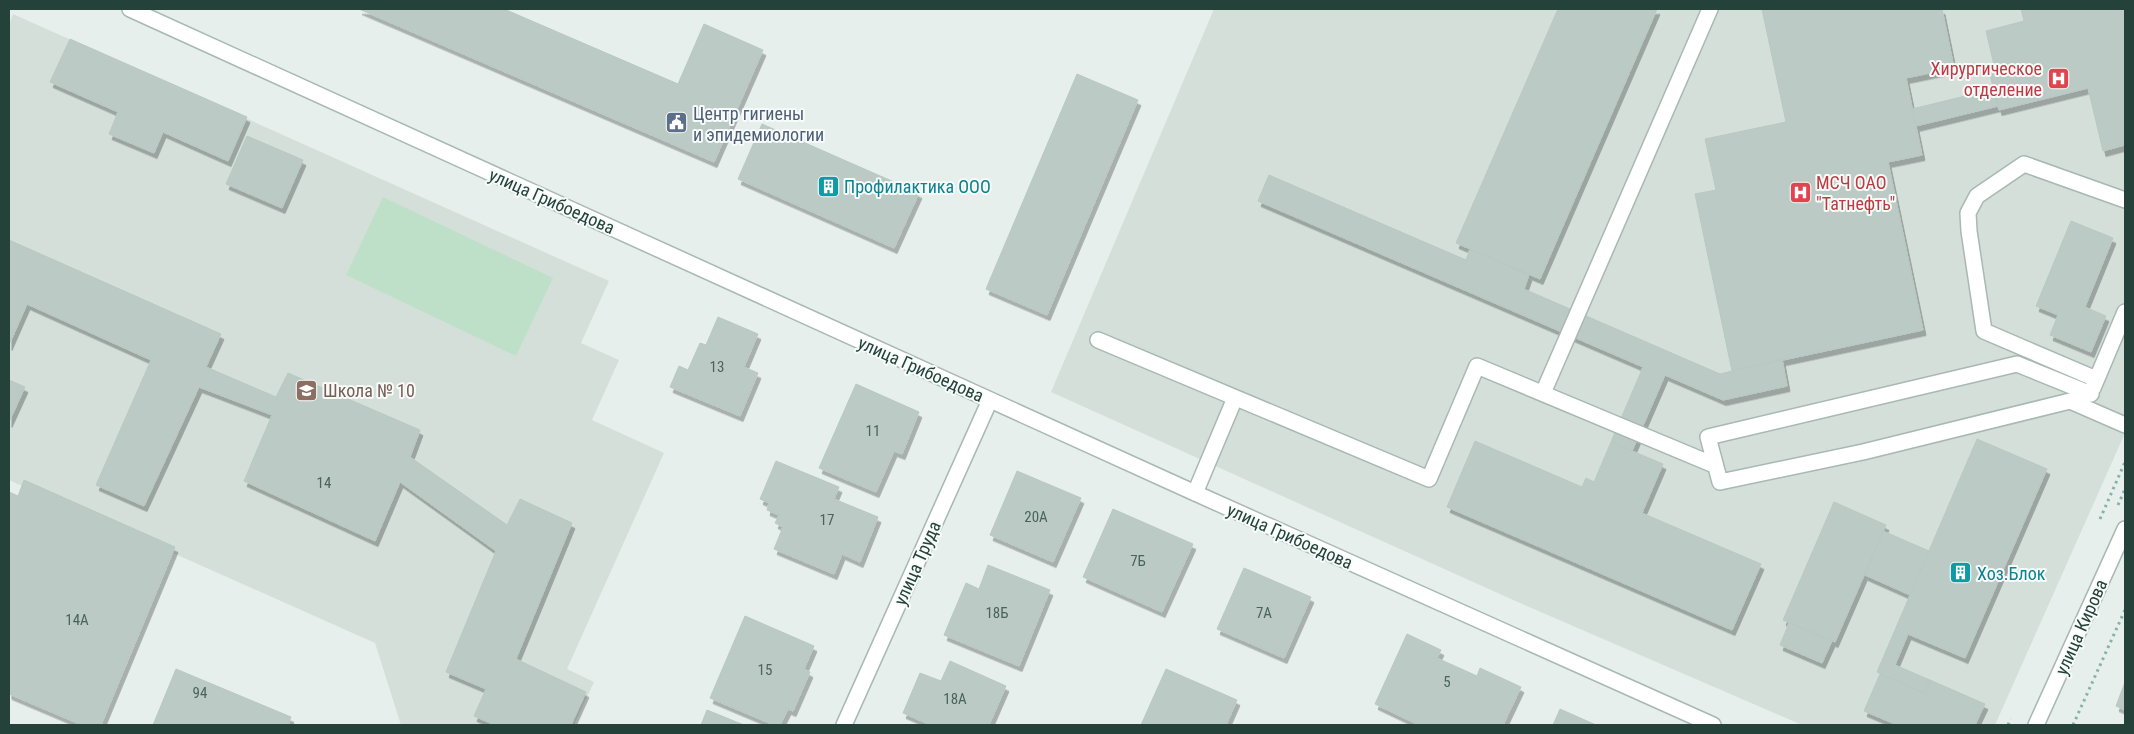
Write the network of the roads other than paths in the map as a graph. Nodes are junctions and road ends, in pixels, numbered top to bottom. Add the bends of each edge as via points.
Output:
1 (130, 9) edge
2 (1710, 9) edge
3 (2125, 200) edge
4 (2125, 312) edge
5 (1098, 340) dead end
6 (2096, 379) junction
7 (1543, 393) junction
8 (1235, 398) junction
9 (990, 400) junction
10 (2088, 401) junction
11 (2125, 425) edge
12 (1714, 465) junction
13 (1195, 493) junction
14 (2123, 538) edge
15 (844, 725) edge
16 (1713, 725) edge
17 (2036, 725) edge

1 - 9 street, улица Грибоедова
2 - 7 street
3 - 6 street via 2024,164 1977,196 1968,213 1984,331
4 - 6 street
5 - 8 street
6 - 10 street
7 - 8 street via 1477,366 1429,479
7 - 12 street
8 - 13 street
9 - 13 street, улица Грибоедова
9 - 15 street, улица Труда
10 - 11 street
10 - 12 street via 2070,401 1863,452 1720,482
10 - 12 street via 2017,364 1708,437
13 - 16 street, улица Грибоедова
14 - 17 street, улица Кирова

